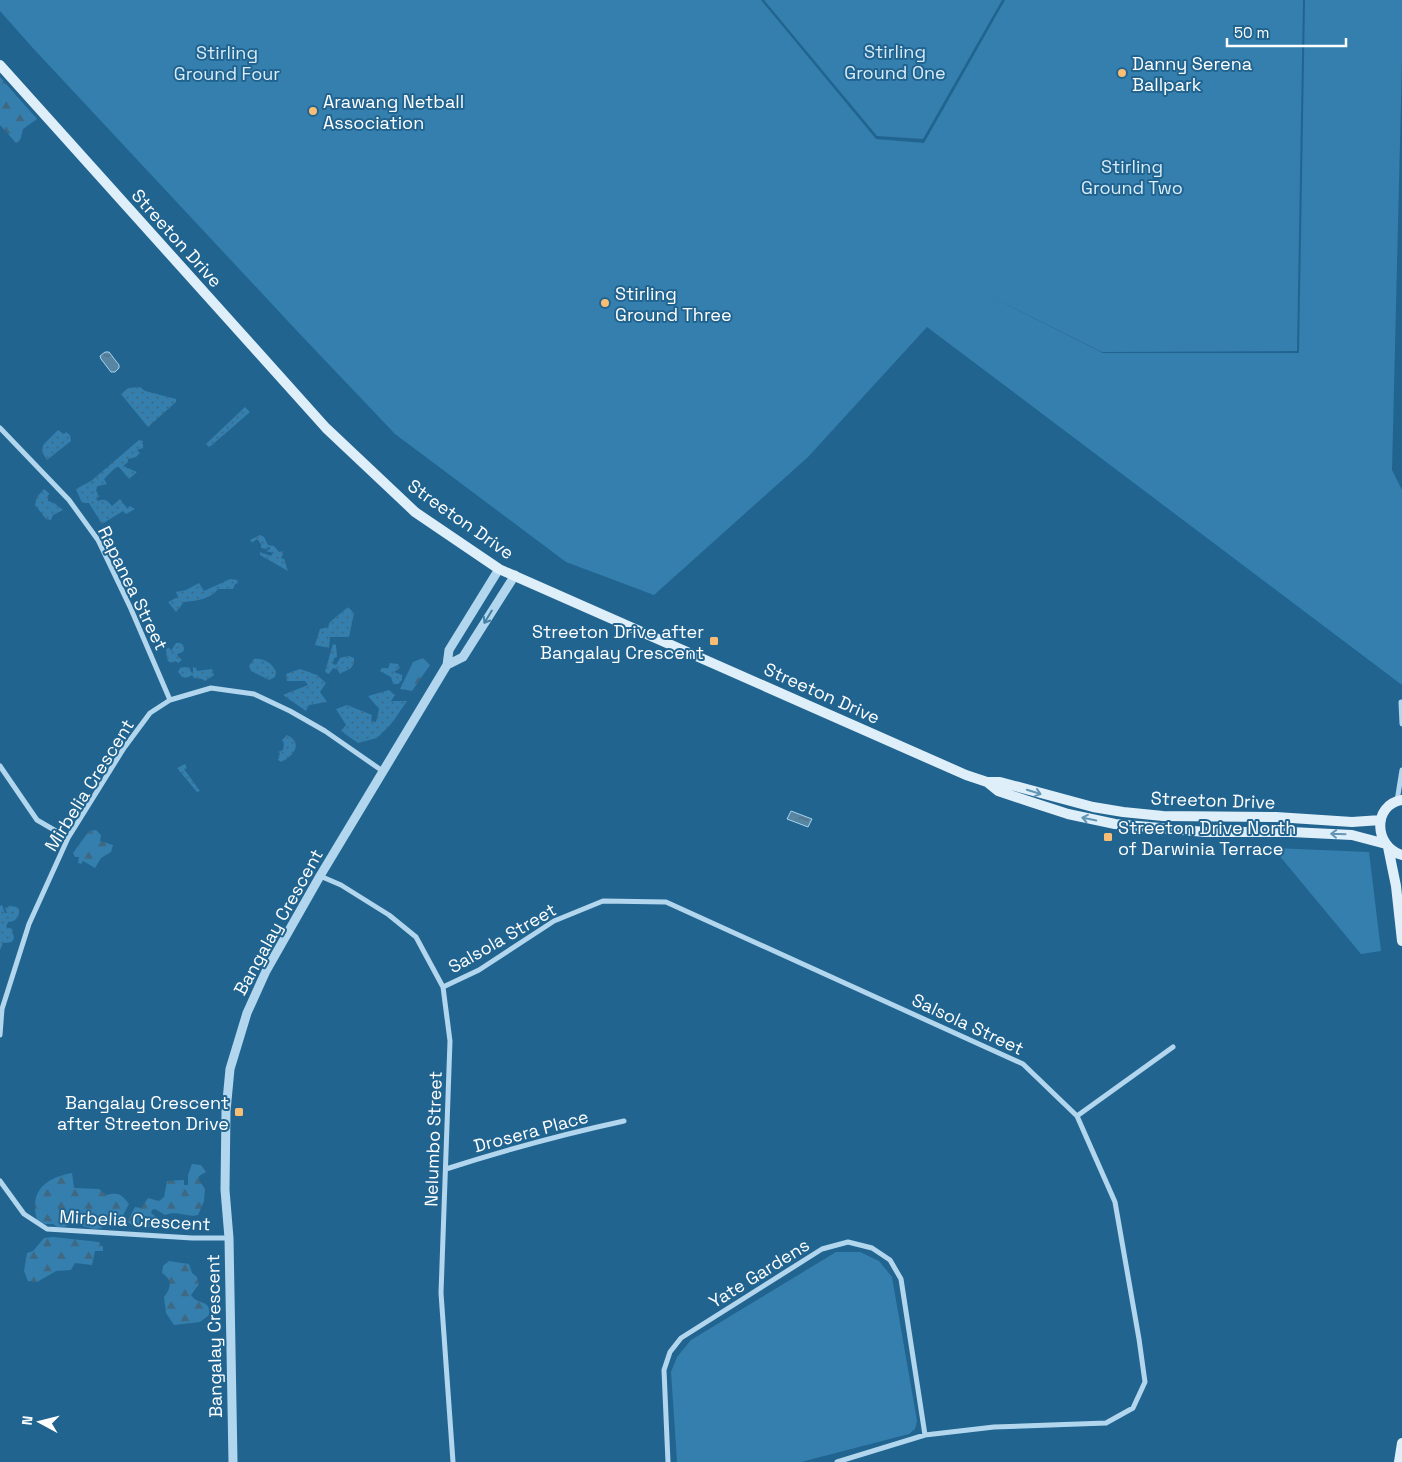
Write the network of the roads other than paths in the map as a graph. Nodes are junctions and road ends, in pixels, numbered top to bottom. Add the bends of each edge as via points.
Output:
1 (0, 65) edge
2 (0, 428) edge
3 (499, 569) junction
4 (515, 576) junction
5 (447, 665) junction
6 (170, 700) junction
7 (1401, 702) dead end
8 (1402, 724) edge
9 (0, 766) edge
10 (1402, 770) edge
11 (384, 772) junction
12 (987, 782) junction
13 (1400, 801) edge
14 (1381, 820) junction
15 (68, 838) junction
16 (1387, 846) junction
17 (1402, 855) edge
18 (320, 876) junction
19 (1402, 941) edge
20 (443, 987) junction
21 (1, 1009) edge
22 (0, 1035) edge
23 (1173, 1047) dead end
24 (1077, 1116) junction
25 (624, 1121) dead end
26 (446, 1169) junction
27 (0, 1182) edge
28 (228, 1238) junction
29 (925, 1435) junction
30 (1402, 1443) edge
31 (233, 1462) edge
32 (453, 1462) edge
33 (668, 1462) edge
34 (837, 1462) edge
35 (1399, 1462) edge

1 - 3 main road, Streeton Drive via 326,428 415,512
2 - 6 street, Rapanea Street via 69,500 98,540 132,609
3 - 4 main road, Streeton Drive
3 - 5 street, Bangalay Crescent via 449,650
4 -> 5 street, Bangalay Crescent via 463,657
4 - 12 main road, Streeton Drive
5 - 11 street, Bangalay Crescent
6 - 11 street, Mirbelia Crescent via 211,688 254,694 325,731
6 - 15 street, Mirbelia Crescent via 150,713 124,748
7 - 8 street
9 - 15 street via 37,820
10 - 13 street
11 - 18 street, Bangalay Crescent
12 -> 14 main road, Streeton Drive via 1000,782 1093,807 1153,815 1352,822
16 -> 12 main road, Streeton Drive via 1352,835 1205,832 1123,825 1068,814 998,791
13 - 14 main road via 1385,811
14 - 16 main road via 1382,839
15 - 21 street, Mirbelia Crescent via 29,924
16 - 17 main road, Streeton Drive
16 - 19 main road via 1396,886
18 - 20 street, Nelumbo Street via 389,915 416,937
18 - 28 street, Bangalay Crescent via 266,971 247,1012 230,1069 225,1190
20 - 24 street, Salsola Street via 479,970 554,921 603,902 666,902 1023,1064
20 - 26 street, Nelumbo Street via 450,1041
21 - 22 street, Mirbelia Crescent
23 - 24 street
24 - 29 street, Salsola Street via 1115,1202 1145,1382 1133,1408 1106,1423 994,1426
25 - 26 street, Drosera Place via 569,1132
26 - 32 street, Nelumbo Street via 441,1293
27 - 28 street, Mirbelia Crescent via 24,1214 48,1229
28 - 31 street, Bangalay Crescent
29 - 33 street, Yate Gardens via 901,1279 890,1260 872,1248 848,1242 822,1249 681,1338 670,1352 664,1370
29 - 34 street, Salsola Street
30 - 35 main road

